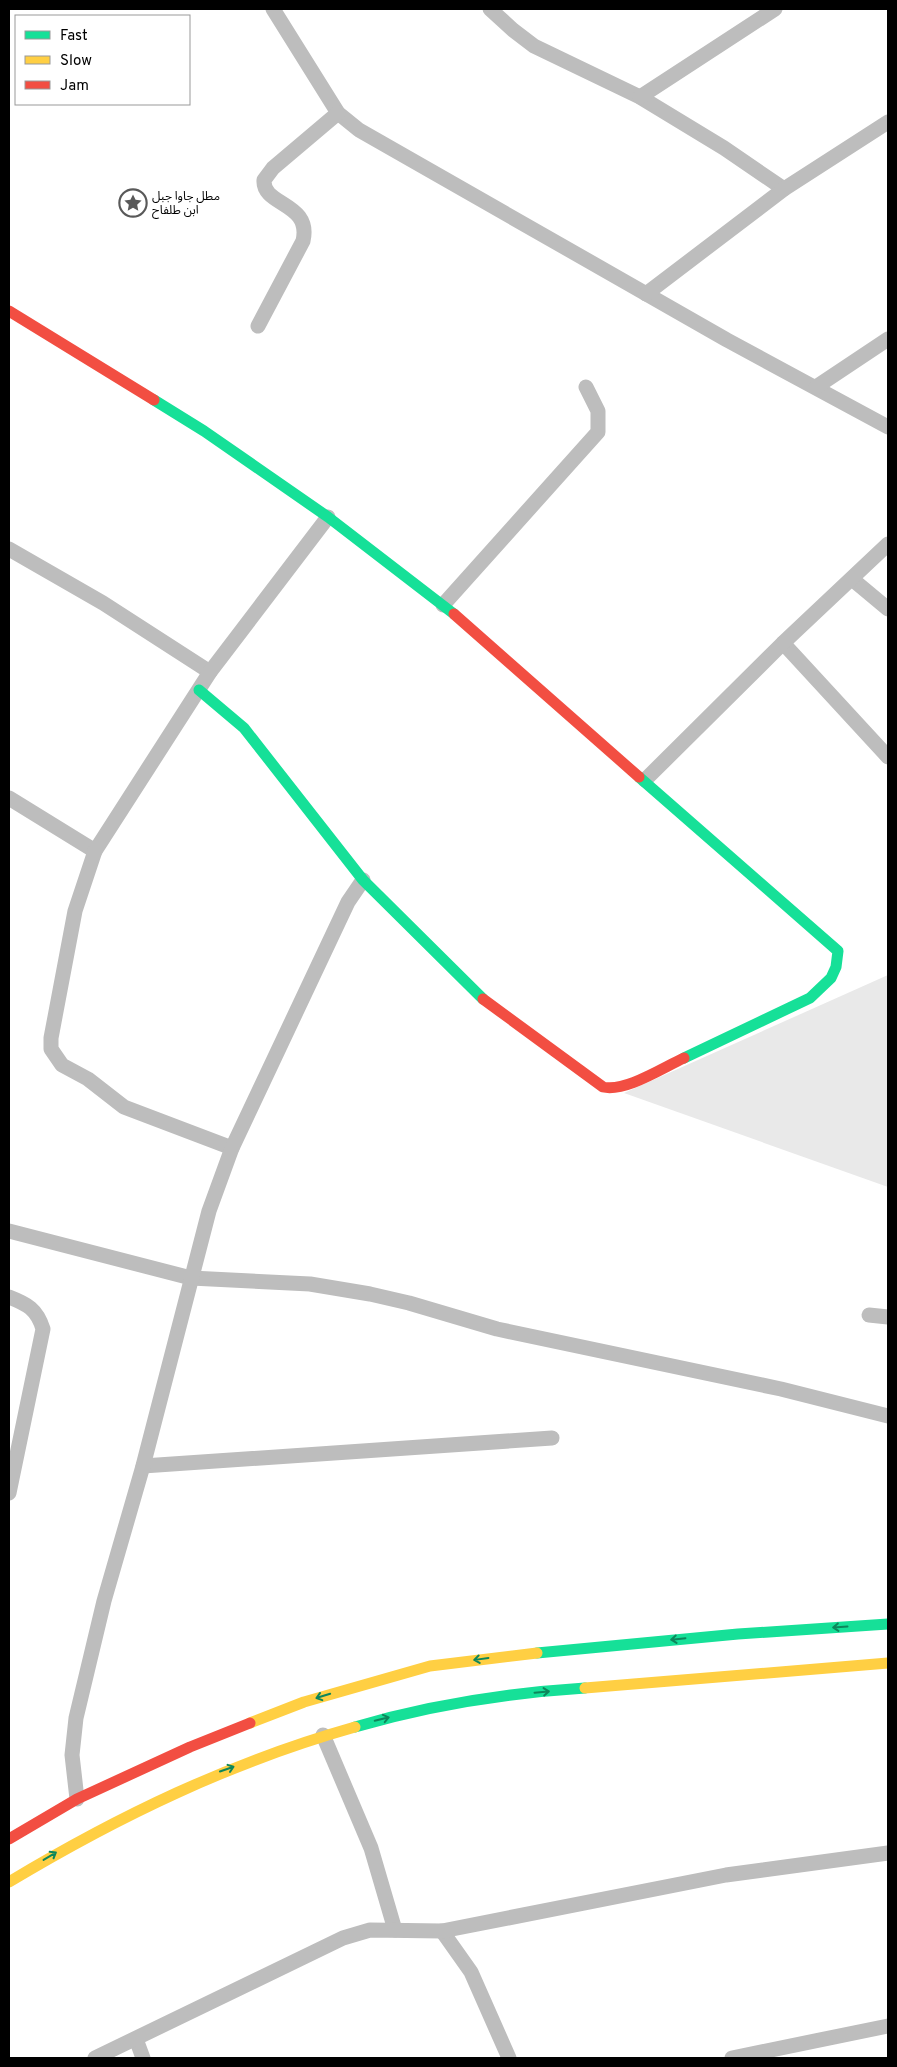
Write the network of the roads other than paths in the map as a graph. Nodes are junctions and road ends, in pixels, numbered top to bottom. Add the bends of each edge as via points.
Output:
1 (273, 9) edge
2 (490, 9) edge
3 (774, 9) edge
4 (640, 96) junction
5 (338, 113) junction
6 (888, 122) edge
7 (784, 189) junction
8 (646, 294) junction
9 (9, 310) edge
10 (258, 326) dead end
11 (888, 339) edge
12 (586, 386) dead end
13 (816, 387) junction
14 (888, 427) edge
15 (328, 517) junction
16 (888, 544) edge
17 (9, 549) edge
18 (852, 579) junction
19 (443, 605) junction
20 (888, 610) edge
21 (783, 643) junction
22 (210, 672) junction
23 (199, 690) junction
24 (888, 757) edge
25 (645, 780) junction
26 (9, 798) edge
27 (95, 851) junction
28 (363, 880) junction
29 (232, 1148) junction
30 (9, 1231) edge
31 (191, 1278) junction
32 (9, 1297) edge
33 (869, 1315) dead end
34 (888, 1317) edge
35 (888, 1416) edge
36 (552, 1438) dead end
37 (143, 1466) junction
38 (9, 1493) edge
39 (888, 1624) edge
40 (888, 1663) edge
41 (323, 1735) junction
42 (77, 1799) junction
43 (9, 1839) edge
44 (888, 1853) edge
45 (9, 1882) edge
46 (395, 1930) junction
47 (442, 1931) junction
48 (888, 2026) edge
49 (136, 2039) junction
50 (94, 2058) edge
51 (143, 2058) edge
52 (509, 2058) edge
53 (732, 2058) edge

1 - 5 street
2 - 4 street via 534,46
3 - 4 street
4 - 7 street
5 - 8 street via 380,143
5 - 10 street via 273,168 264,180 268,191 299,216 306,229 303,241
6 - 7 street
7 - 8 street
8 - 13 street
9 - 15 main road via 204,431
11 - 13 street
12 - 19 street via 598,411 598,432
13 - 14 street
15 - 19 main road
15 - 22 street
16 - 18 street
17 - 22 street via 104,603
18 - 20 street
18 - 21 street
19 - 25 main road
21 - 24 street
21 - 25 street
22 - 23 street
23 - 27 street
23 - 28 main road via 244,728
25 - 28 main road via 838,951 837,969 830,982 810,998 628,1084 613,1089 603,1086 485,1001
26 - 27 street
27 - 29 street via 75,911 51,1038 54,1056 124,1107
28 - 29 street via 348,902
29 - 31 street via 208,1211
30 - 31 street
31 - 35 street via 310,1284 370,1294 409,1302 497,1329 781,1389
31 - 37 street
32 - 38 street via 32,1310 39,1317 43,1329
33 - 34 street
36 - 37 street
37 - 42 street via 104,1601 76,1718 72,1755
39 -> 42 main road via 738,1634 430,1666 304,1702 190,1747
41 -> 40 main road via 384,1718 507,1695
45 -> 41 main road via 53,1854 207,1776
41 - 46 street via 370,1848
42 - 43 main road
44 - 47 street via 726,1875
46 - 47 street
46 - 49 street via 370,1930 343,1938
47 - 52 street via 471,1972
48 - 53 street
49 - 50 street
49 - 51 street

